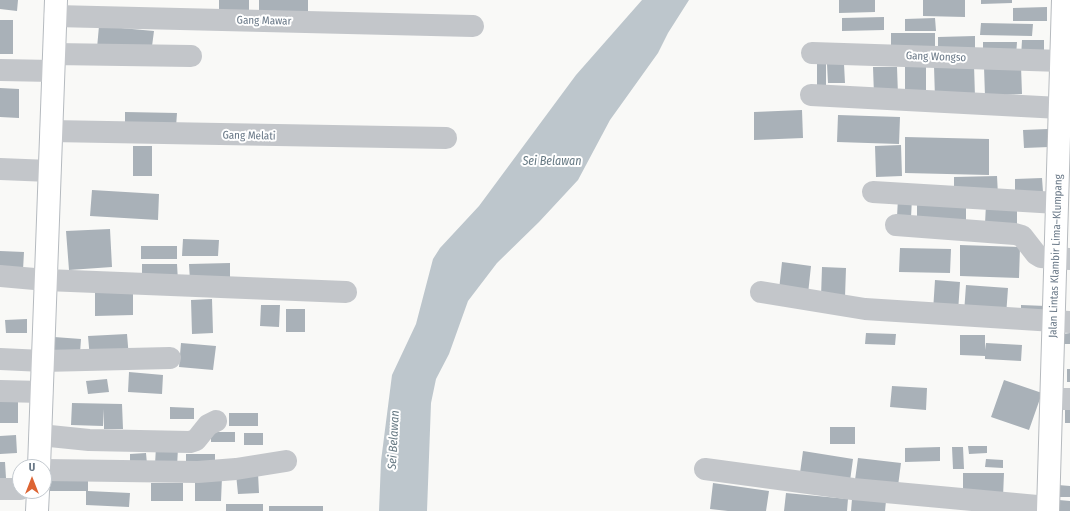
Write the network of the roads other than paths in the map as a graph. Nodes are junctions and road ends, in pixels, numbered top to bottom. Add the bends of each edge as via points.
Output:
1 (1063, 0) edge
2 (56, 8) edge
3 (472, 26) dead end
4 (812, 53) dead end
5 (191, 56) dead end
6 (1061, 61) junction
7 (54, 63) junction
8 (0, 70) edge
9 (811, 95) dead end
10 (1060, 108) junction
11 (51, 131) junction
12 (446, 138) dead end
13 (0, 169) edge
14 (50, 171) junction
15 (873, 192) dead end
16 (1057, 203) junction
17 (896, 225) dead end
18 (1063, 259) edge
19 (0, 276) edge
20 (46, 280) junction
21 (346, 292) dead end
22 (761, 292) dead end
23 (1062, 322) edge
24 (170, 358) dead end
25 (0, 359) edge
26 (43, 361) junction
27 (0, 391) edge
28 (42, 392) junction
29 (1061, 399) edge
30 (216, 421) dead end
31 (40, 435) junction
32 (39, 459) edge
33 (286, 461) dead end
34 (52, 470) edge
35 (705, 470) dead end
36 (0, 489) edge
37 (12, 490) edge
38 (38, 499) edge
39 (1048, 509) edge
40 (37, 511) edge

1 - 6 main road, Jalan Lintas Klambir Lima–Klumpang
2 - 3 street, Gang Mawar
2 - 7 main road
4 - 6 street, Gang Wongso
5 - 7 street
6 - 10 main road, Jalan Lintas Klambir Lima–Klumpang
7 - 8 street
7 - 11 main road
9 - 10 street
10 - 16 main road, Jalan Lintas Klambir Lima–Klumpang
11 - 12 street, Gang Melati
11 - 14 main road
13 - 14 street
14 - 20 main road
15 - 16 street
16 - 18 main road, Jalan Lintas Klambir Lima–Klumpang
17 - 18 street via 1015,234 1022,236 1036,254
18 - 23 main road, Jalan Lintas Klambir Lima–Klumpang
19 - 20 street
20 - 21 street
20 - 26 main road
22 - 23 street via 865,309
23 - 29 main road, Jalan Lintas Klambir Lima–Klumpang
24 - 26 street
25 - 26 street
26 - 28 main road
27 - 28 street
28 - 31 main road
29 - 39 main road, Jalan Lintas Klambir Lima–Klumpang
30 - 31 street via 208,425 196,440 190,442 89,440
31 - 32 main road
33 - 34 street via 244,469 198,472
35 - 39 street via 853,489
36 - 37 street
38 - 40 main road

